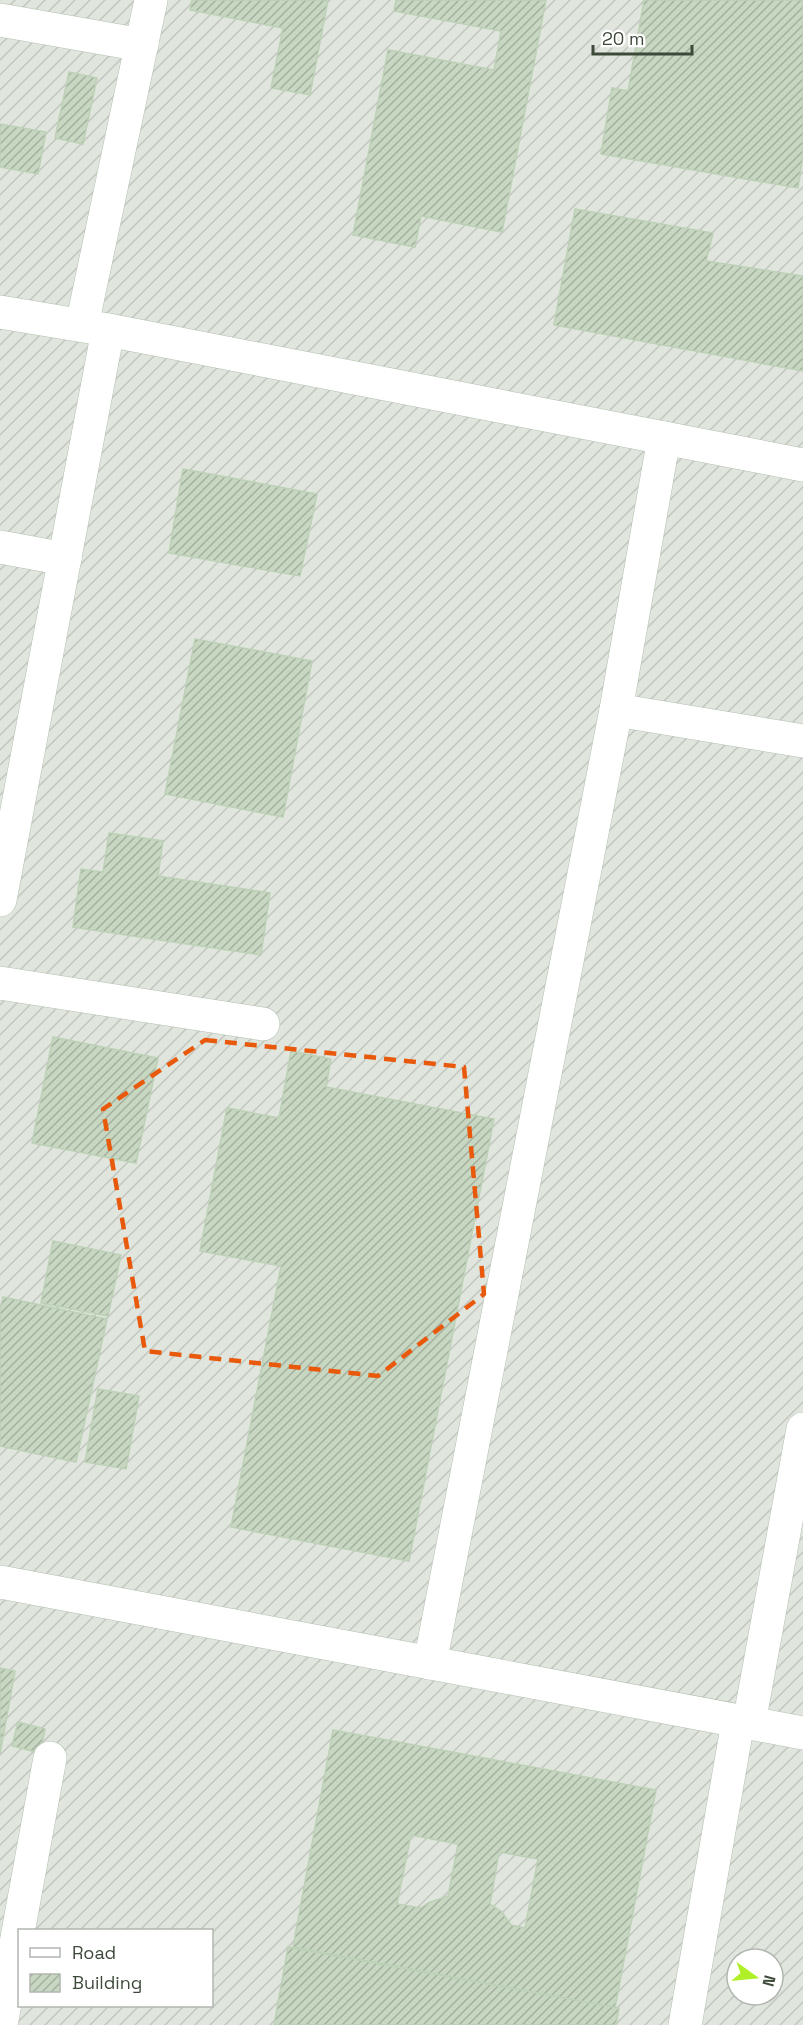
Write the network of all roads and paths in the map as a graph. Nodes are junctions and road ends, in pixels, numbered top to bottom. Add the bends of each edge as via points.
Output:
1 (151, 0) edge
2 (0, 20) edge
3 (142, 45) junction
4 (0, 312) edge
5 (95, 327) junction
6 (664, 438) junction
7 (803, 465) edge
8 (0, 547) edge
9 (65, 559) junction
10 (616, 710) junction
11 (803, 741) edge
12 (0, 900) edge
13 (0, 983) edge
14 (263, 1024) dead end
15 (803, 1429) edge
16 (0, 1582) edge
17 (430, 1663) junction
18 (743, 1722) junction
19 (803, 1733) edge
20 (50, 1758) dead end
21 (19, 1929) edge
22 (18, 1932) edge
23 (1, 2025) edge
24 (685, 2025) edge

1 - 3 lane
2 - 3 lane
3 - 5 lane
4 - 5 lane
5 - 6 lane
5 - 9 lane
6 - 7 lane
6 - 10 lane
8 - 9 lane
9 - 12 lane
10 - 11 lane
10 - 17 lane
13 - 14 lane
15 - 18 lane
16 - 17 lane
17 - 18 lane
18 - 19 lane
18 - 24 lane
20 - 21 lane
22 - 23 lane

